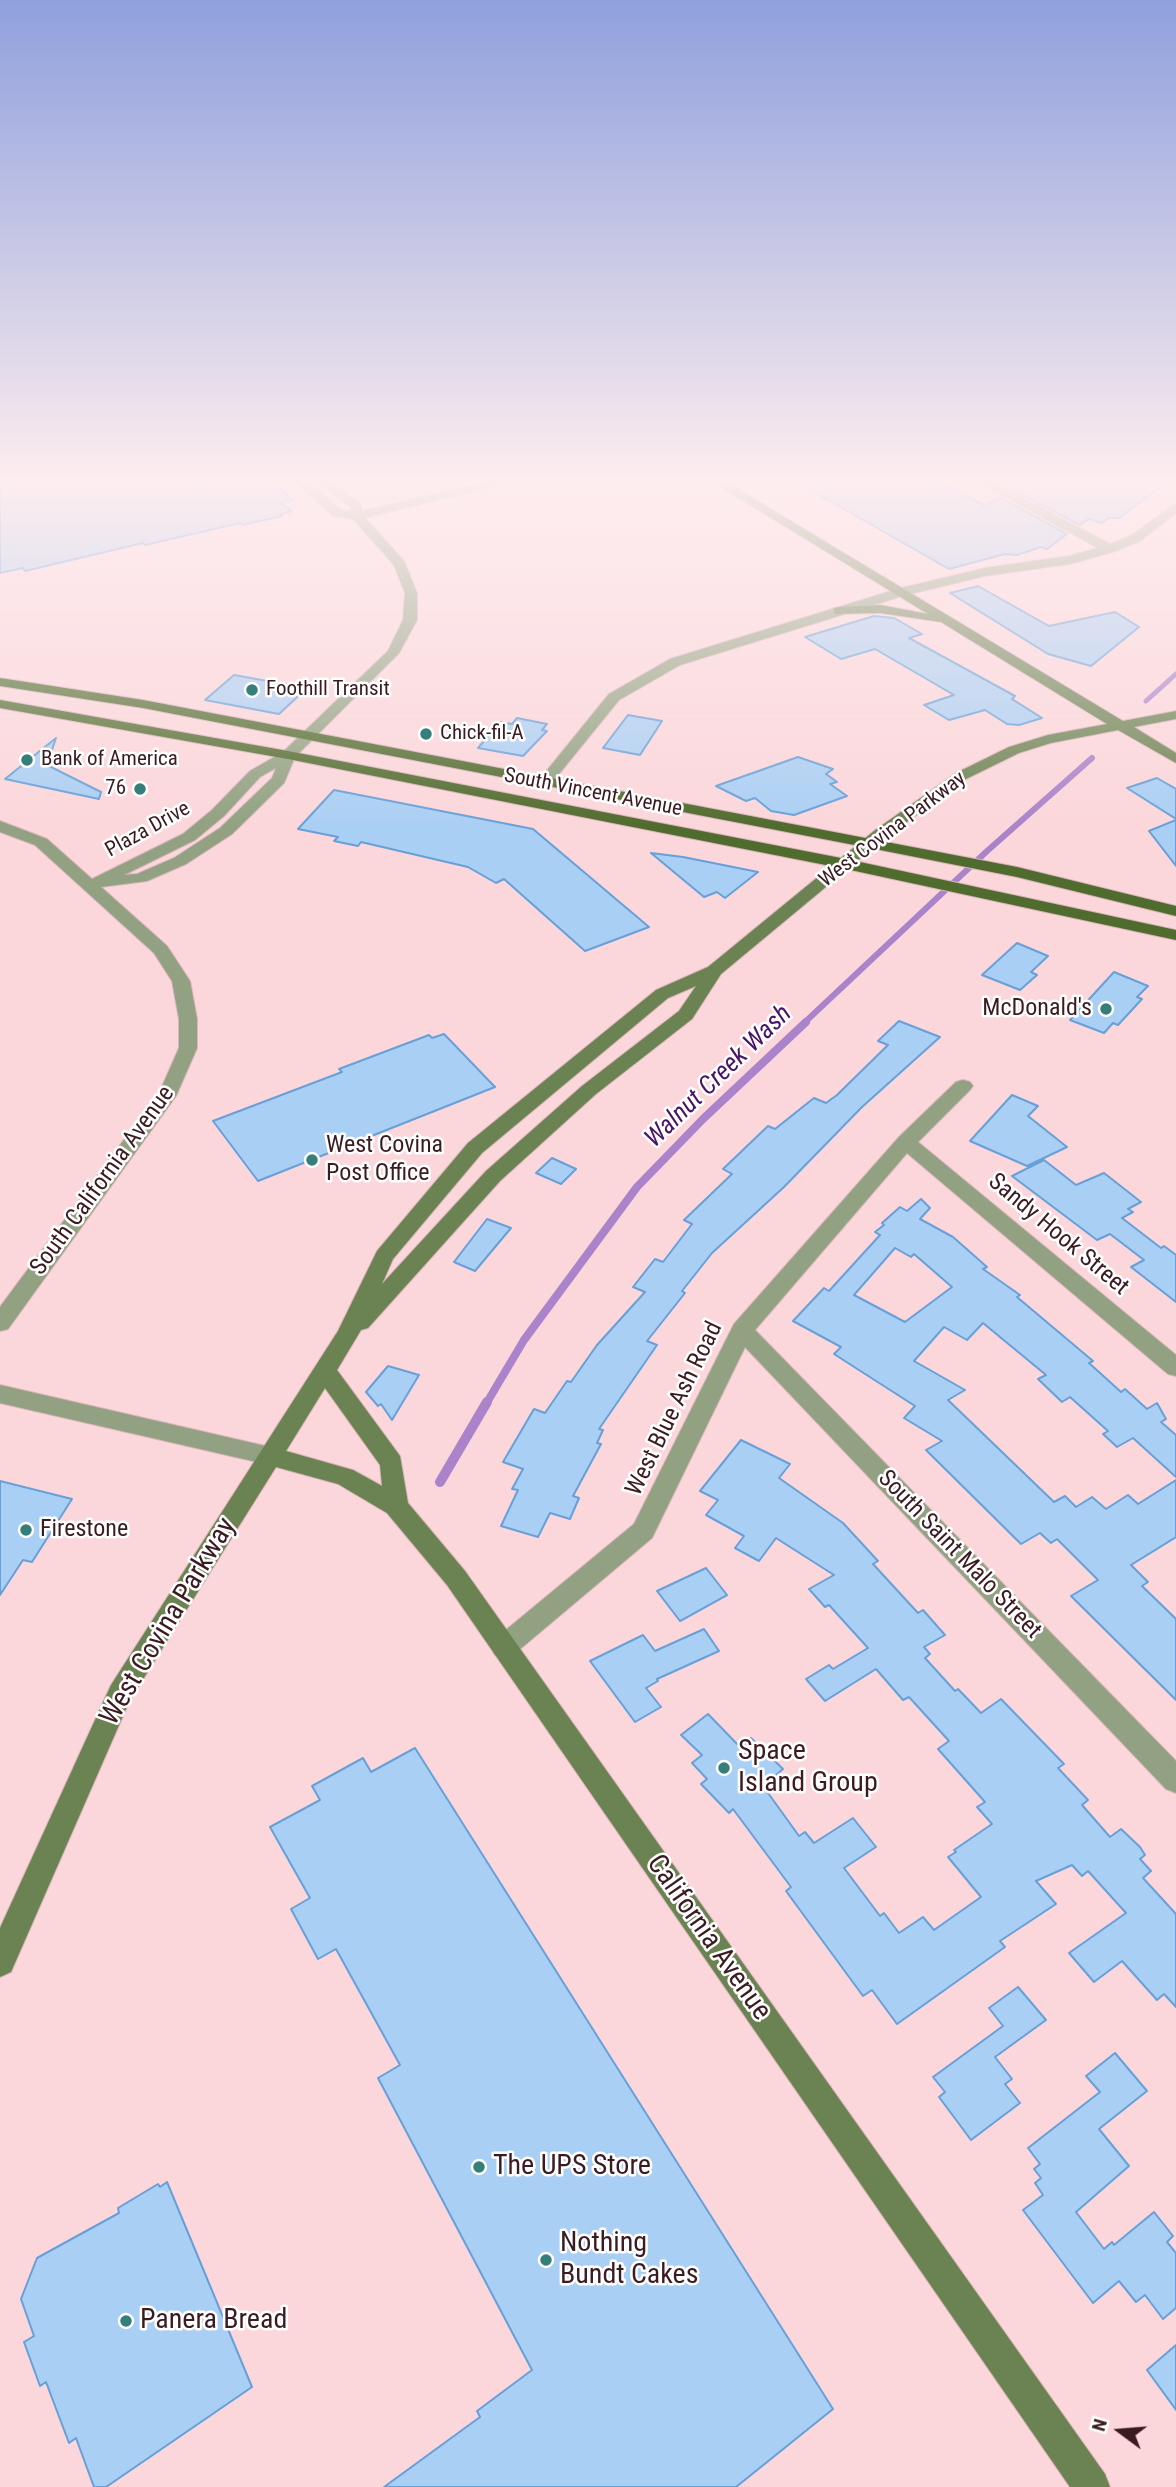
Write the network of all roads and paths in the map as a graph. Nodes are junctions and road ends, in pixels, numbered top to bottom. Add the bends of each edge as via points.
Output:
1 (411, 596) edge
2 (889, 596) edge
3 (909, 596) edge
4 (839, 611) junction
5 (952, 623) junction
6 (0, 682) edge
7 (0, 704) edge
8 (1176, 715) edge
9 (1117, 724) junction
10 (307, 738) junction
11 (288, 755) junction
12 (1176, 759) edge
13 (545, 782) junction
14 (0, 826) edge
15 (870, 843) junction
16 (846, 864) junction
17 (90, 886) junction
18 (1176, 911) edge
19 (1176, 935) edge
20 (714, 971) junction
21 (963, 1086) dead end
22 (906, 1142) junction
23 (0, 1323) edge
24 (742, 1330) junction
25 (348, 1334) junction
26 (1176, 1368) edge
27 (325, 1371) junction
28 (0, 1394) edge
29 (270, 1456) junction
30 (396, 1506) junction
31 (504, 1647) junction
32 (1176, 1780) edge
33 (0, 1962) edge
34 (1092, 2487) edge

1 - 10 street via 410,620 393,652
2 - 4 street
3 - 5 street
4 - 5 street via 880,609
4 - 13 street via 652,672 601,710
5 - 9 street
6 - 10 main road, South Vincent Avenue via 143,704
7 - 11 main road, South Vincent Avenue
8 - 9 street, West Covina Parkway
9 - 12 street
9 - 15 street, West Covina Parkway via 1027,745 986,762 936,792
10 - 11 street
10 - 13 main road, South Vincent Avenue
11 - 16 main road, South Vincent Avenue
11 - 17 street via 279,780 207,845 141,878
13 - 15 main road, South Vincent Avenue
14 - 17 street, South California Avenue via 41,842
15 - 16 street, West Covina Parkway
15 - 18 main road, South Vincent Avenue
16 - 19 main road, South Vincent Avenue
16 - 20 street, West Covina Parkway
17 - 23 street, South California Avenue via 160,950 181,981 188,1048 169,1091
20 - 25 street, West Covina Parkway via 686,1015 589,1090 493,1176
20 - 25 street, West Covina Parkway via 662,993 475,1148 384,1256
21 - 22 street, West Blue Ash Road
22 - 24 street, West Blue Ash Road
22 - 26 street, Sandy Hook Street
24 - 31 street, West Blue Ash Road via 643,1531
24 - 32 street, South Saint Malo Street
25 - 27 street, West Covina Parkway
27 - 29 street, West Covina Parkway
27 - 30 street via 392,1463
28 - 29 street
29 - 30 street, California Avenue via 345,1477
29 - 33 street, West Covina Parkway via 120,1693
30 - 31 street, California Avenue via 456,1578
31 - 34 street, California Avenue

